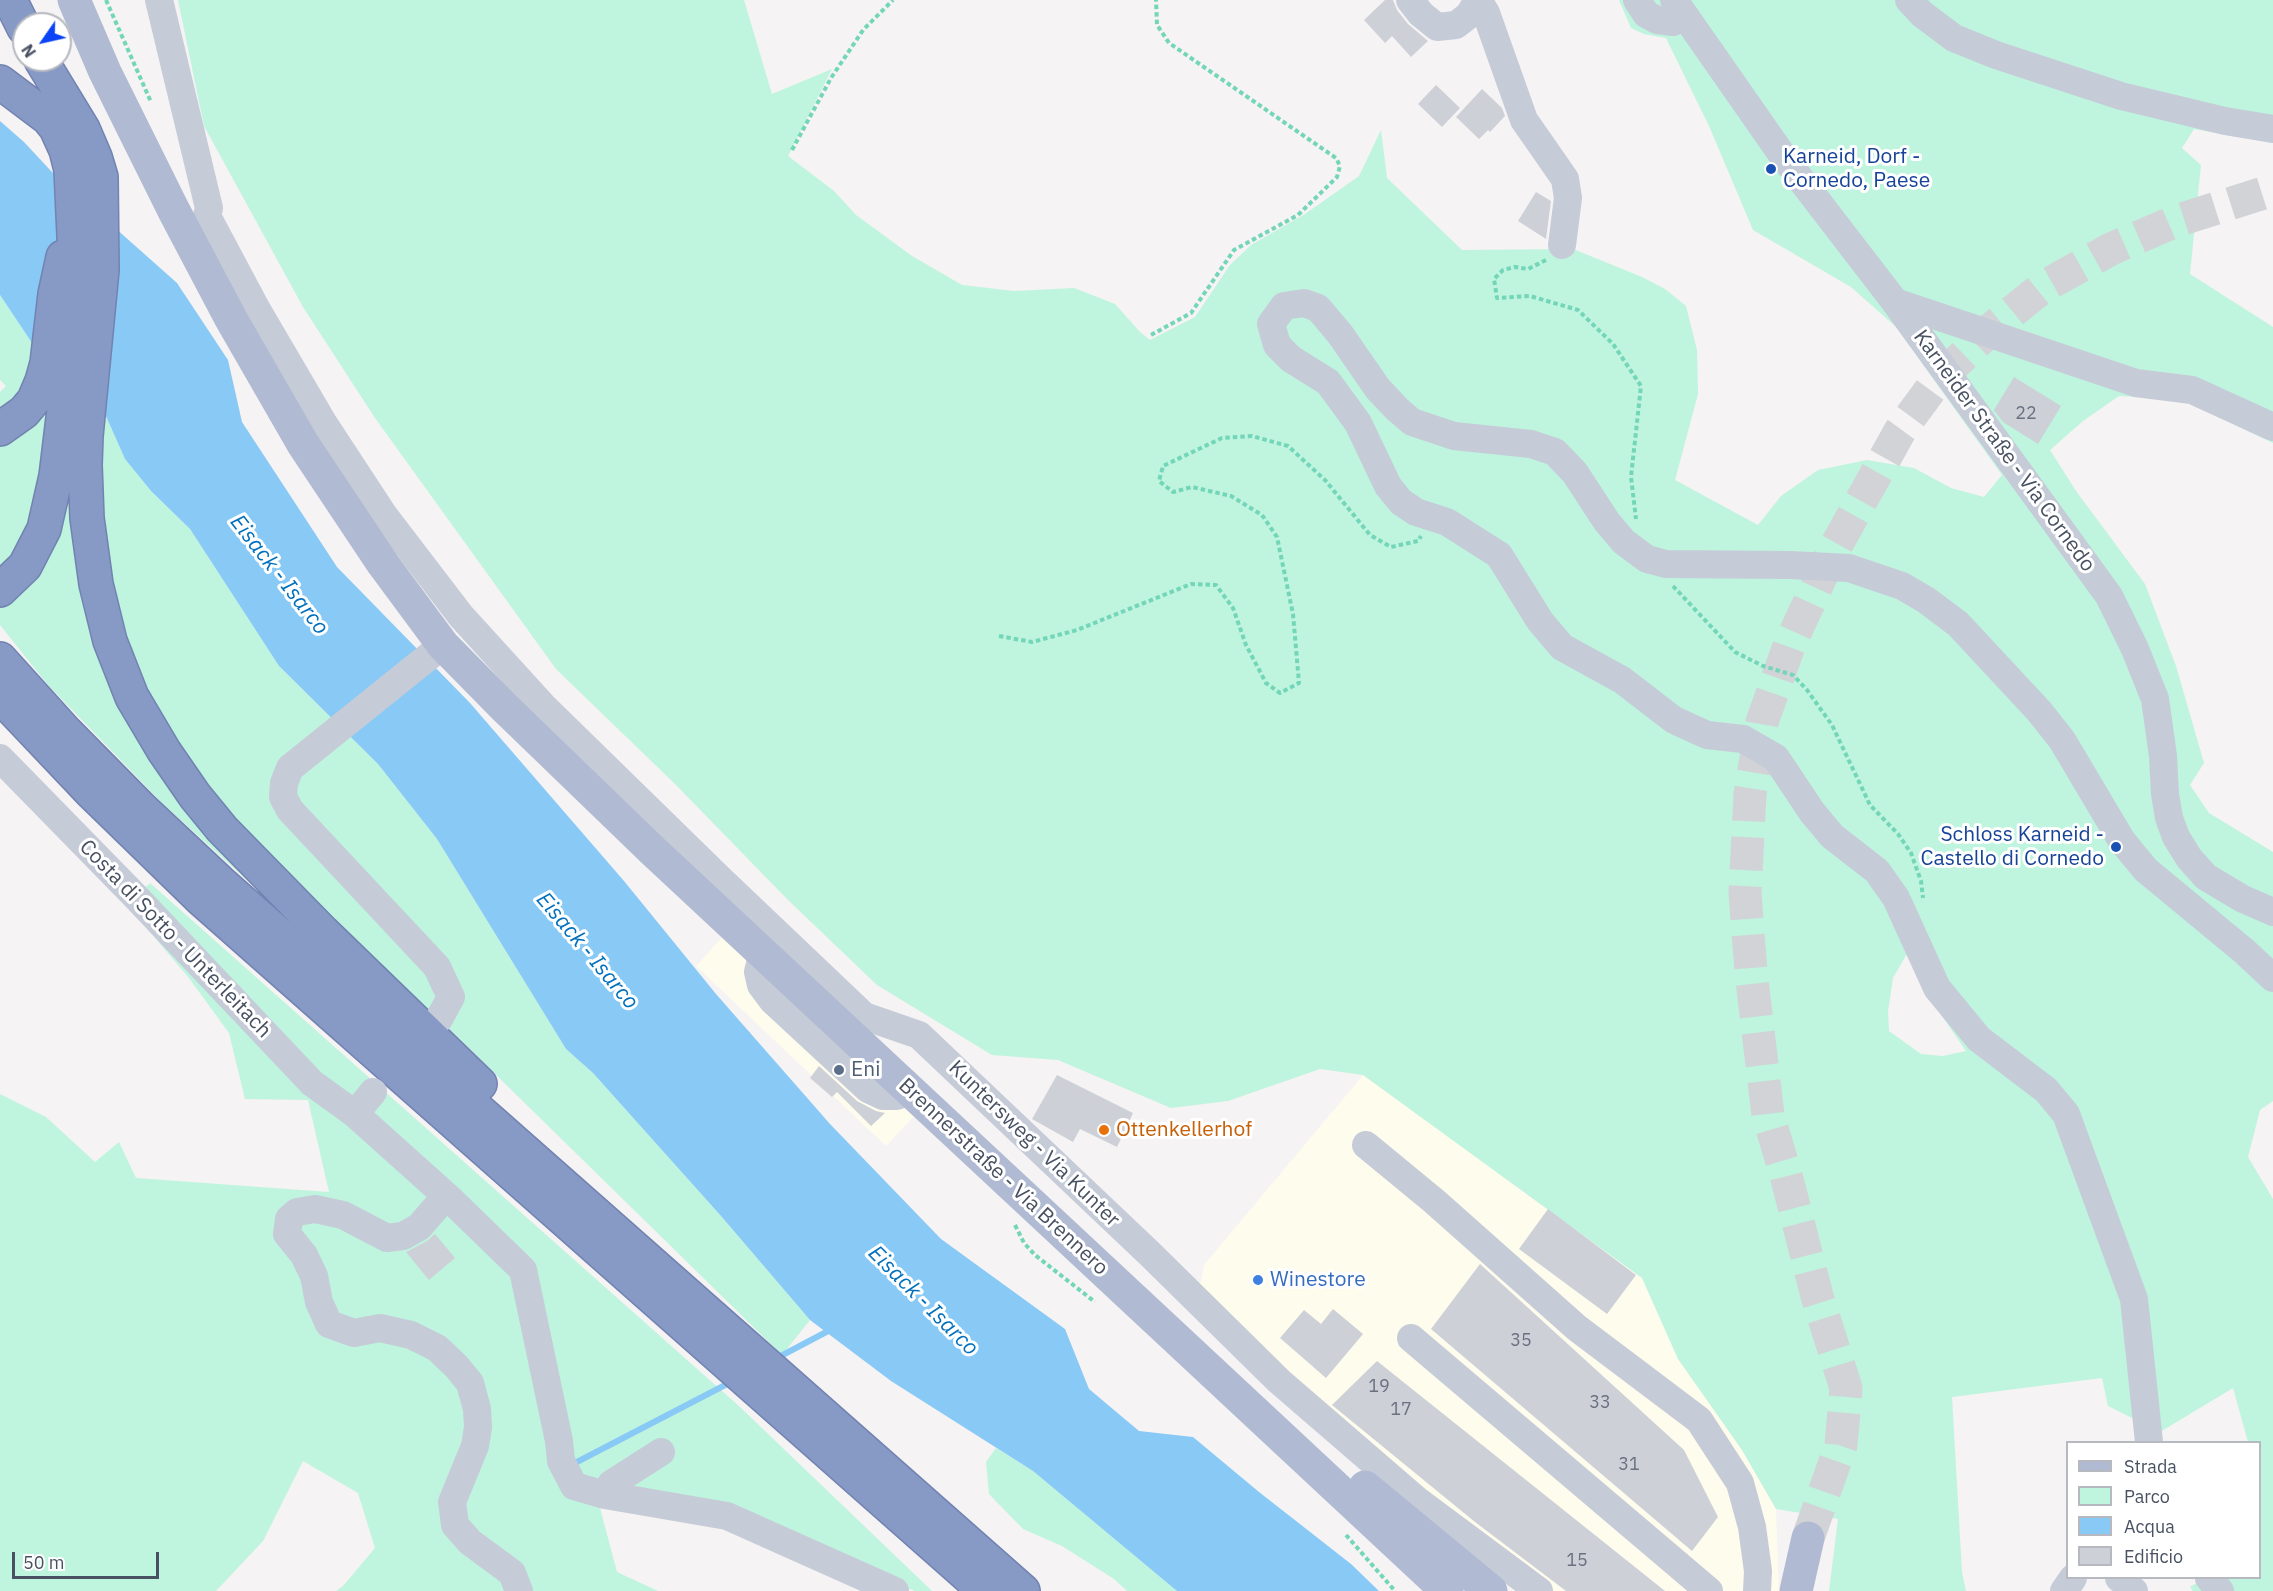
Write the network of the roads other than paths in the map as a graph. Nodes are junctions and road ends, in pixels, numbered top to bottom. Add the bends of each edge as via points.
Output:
1 (74, 0) edge
2 (159, 0) edge
3 (1410, 0) edge
4 (1478, 0) edge
5 (1637, 0) edge
6 (1909, 0) edge
7 (1678, 6) edge
8 (48, 72) edge
9 (0, 82) edge
10 (2273, 129) edge
11 (86, 174) junction
12 (87, 222) junction
13 (1562, 245) road end
14 (1895, 302) junction
15 (2273, 427) edge
16 (0, 429) edge
17 (0, 590) edge
18 (438, 649) junction
19 (0, 659) edge
20 (5, 703) edge
21 (0, 758) edge
22 (2273, 912) edge
23 (2273, 978) edge
24 (439, 1019) dead end
25 (1366, 1145) dead end
26 (446, 1196) junction
27 (575, 1197) junction
28 (701, 1325) junction
29 (1411, 1338) dead end
30 (1217, 1377) junction
31 (2149, 1441) edge
32 (842, 1448) junction
33 (661, 1452) dead end
34 (1341, 1492) junction
35 (605, 1495) junction
36 (1808, 1538) tunnel mouth
37 (2120, 1579) edge
38 (2211, 1579) edge
39 (519, 1591) edge
40 (895, 1591) edge
41 (985, 1591) edge
42 (1023, 1591) edge
43 (1416, 1591) edge
44 (1447, 1591) edge
45 (1491, 1591) edge
46 (1539, 1591) edge
47 (1709, 1591) edge
48 (1757, 1591) edge
49 (1796, 1591) edge
50 (2134, 1591) edge
51 (2220, 1591) edge

1 - 18 main road, Brennerstraße - Via Brennero via 105,72 231,319 303,444
2 - 46 street, Kuntersweg - Via Kunter via 209,208 207,216 324,424 383,514 461,616 543,706 864,1016 919,1035 1279,1381 1418,1501
3 - 4 street via 1437,27 1456,25 1469,15
4 - 13 street via 1524,120 1565,179 1568,198
5 - 7 street via 1646,14 1657,20 1673,22
6 - 10 street via 1954,38 1996,56 2121,96
7 - 14 street, Karneider Straße - Via Cornedo via 1785,159
8 - 11 highway via 95,157
9 - 11 highway via 48,118 66,150
11 - 12 highway
12 - 16 highway via 55,294 42,381 34,400
12 - 17 highway via 62,435 44,529 25,566
12 - 27 highway via 102,270 85,465 87,518 96,584 110,641 132,697 164,751 222,830 507,1111
14 - 15 street via 2136,383 2192,390
14 - 22 street, Karneider Straße - Via Cornedo via 2109,596 2155,699 2169,818 2189,858 2206,877
18 - 24 street via 290,768 283,797 290,810 437,967 451,997
18 - 30 main road, Brennerstraße - Via Brennero
19 - 27 highway via 66,732 211,874
20 - 28 highway via 202,900
21 - 26 street, Costa di Sotto - Unterleitach via 312,1083 364,1103
23 - 31 street via 2146,870 2122,841 2062,740 2039,711 1958,624 1926,600 1902,586 1849,568 1676,564 1647,559 1624,542 1556,452 1531,444 1454,436 1413,422 1378,389 1318,308 1304,303 1284,306 1272,324 1277,345 1291,359 1328,382 1358,423 1388,486 1401,502 1416,512 1447,522 1499,555 1540,621 1562,647 1622,680 1674,720 1707,735 1743,739 1776,758 1832,836 1876,871 1896,898 1936,988 1979,1039 2046,1090 2066,1114 2134,1299
25 - 48 street via 1577,1328 1699,1420 1740,1483 1752,1527
26 - 35 street, Costa di Sotto - Unterleitach via 523,1270 561,1461 574,1486
26 - 39 street via 419,1227 403,1236 387,1238 344,1215 315,1209 297,1212 289,1220 287,1234 314,1276 329,1324 354,1334 380,1328 411,1335 437,1348 470,1383 478,1427 475,1446 452,1502 455,1525 470,1542 512,1573
27 - 28 highway
28 - 32 highway
29 - 47 street
30 - 34 main road
30 - 45 main road via 1352,1476
32 - 41 highway
32 - 42 highway
33 - 35 street via 610,1484
34 - 43 main road via 1381,1552
34 - 44 main road
35 - 40 street, Costa di Sotto - Unterleitach via 727,1516
36 - 49 main road
37 - 50 street
38 - 51 street

